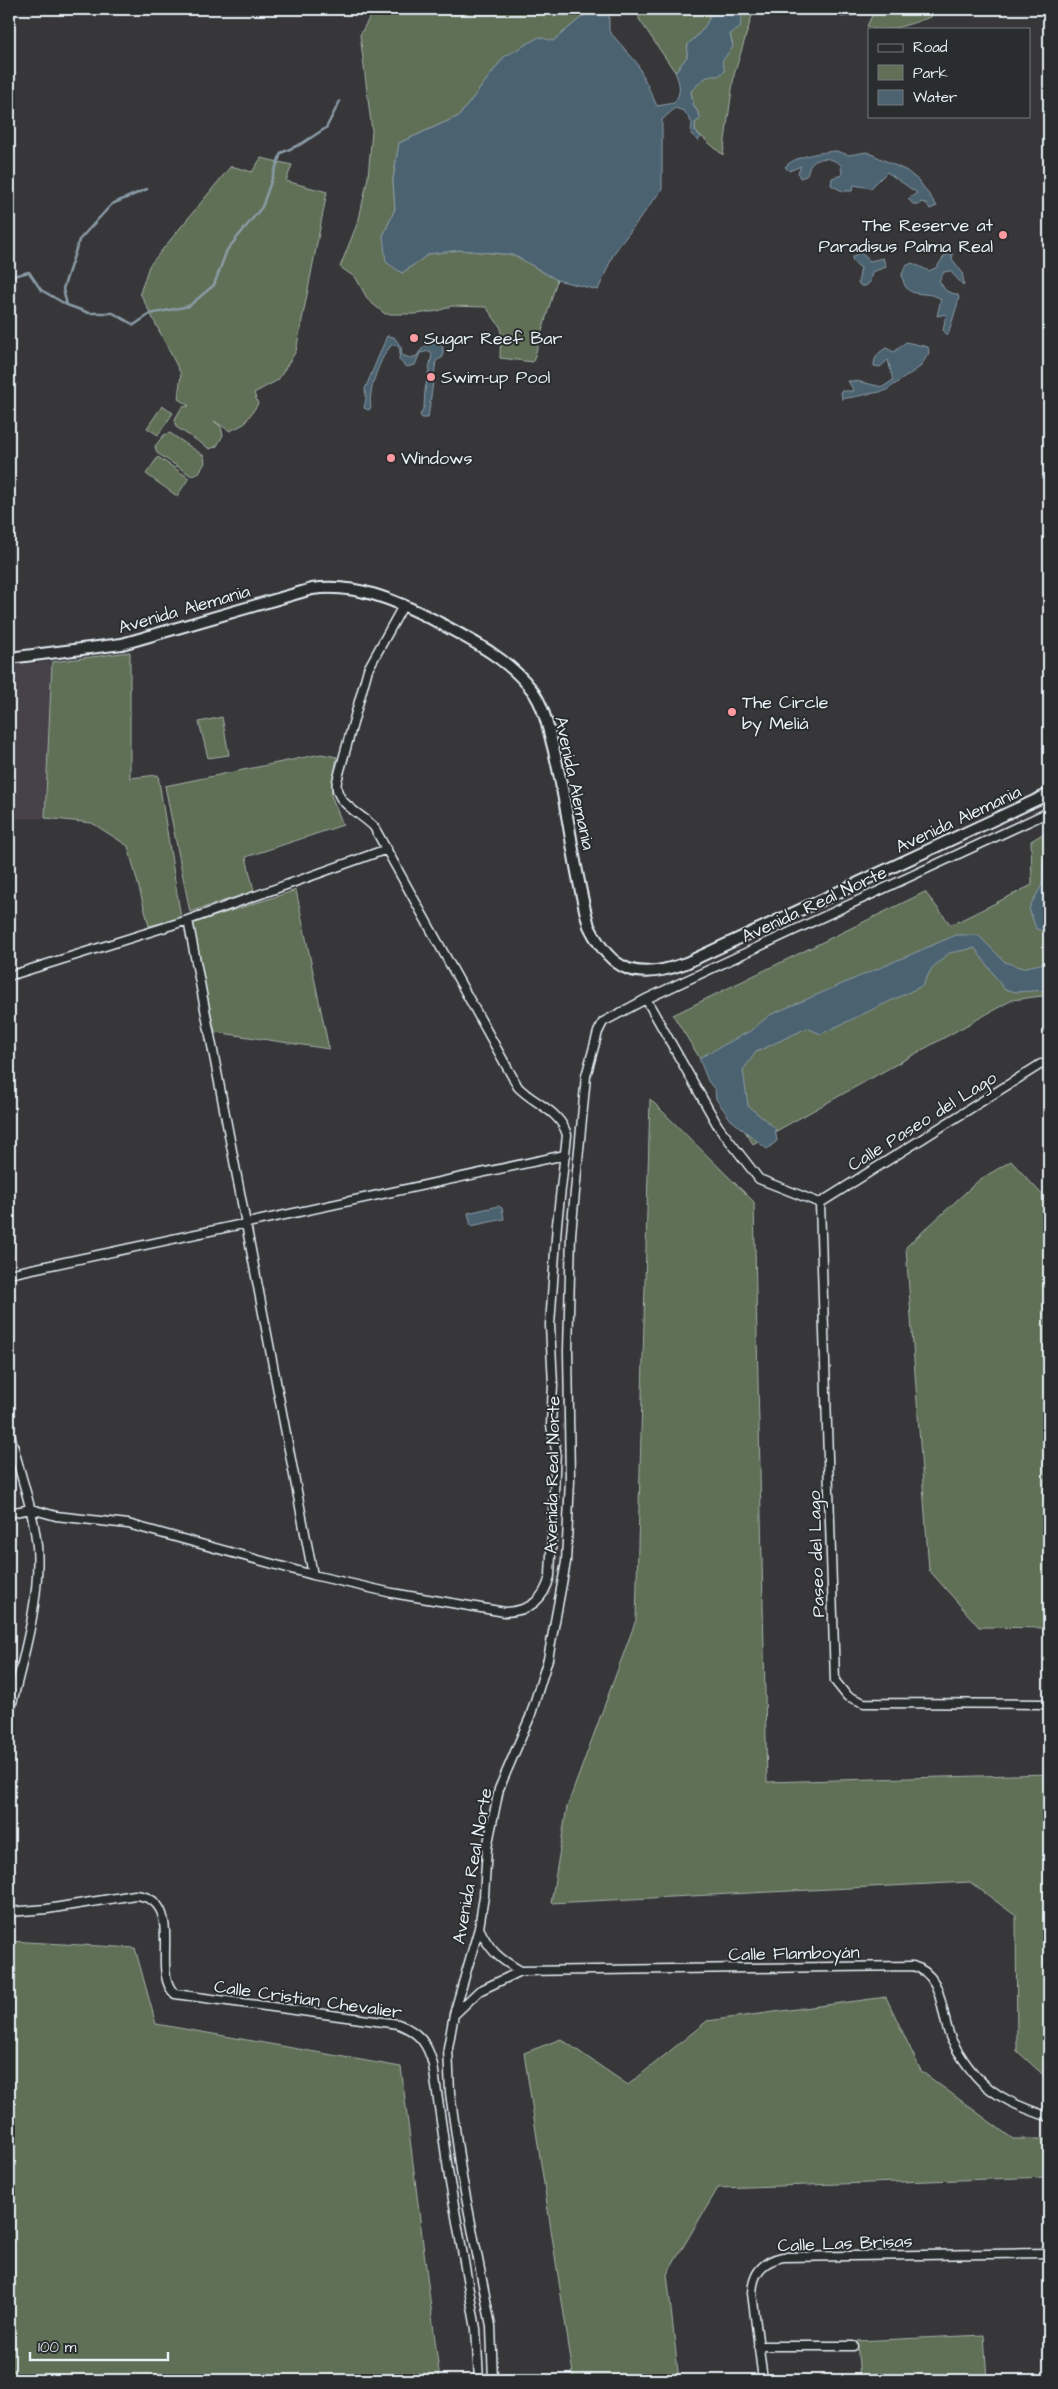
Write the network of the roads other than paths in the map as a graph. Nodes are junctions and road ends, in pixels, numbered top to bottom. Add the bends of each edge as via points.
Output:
1 (404, 604) junction
2 (9, 658) edge
3 (1049, 794) edge
4 (1049, 812) edge
5 (387, 849) junction
6 (188, 920) junction
7 (9, 976) edge
8 (646, 999) junction
9 (1041, 1064) dead end
10 (565, 1155) junction
11 (820, 1203) junction
12 (246, 1224) junction
13 (9, 1274) edge
14 (9, 1428) edge
15 (30, 1509) junction
16 (9, 1513) edge
17 (313, 1575) junction
18 (1049, 1704) edge
19 (9, 1715) edge
20 (9, 1912) edge
21 (479, 1928) junction
22 (521, 1971) junction
23 (454, 2014) junction
24 (1049, 2117) edge
25 (1049, 2253) edge
26 (758, 2346) junction
27 (853, 2346) dead end
28 (479, 2380) edge
29 (493, 2380) edge
30 (763, 2380) edge

1 - 2 street, Avenida Alemania via 345,587 312,589 122,644
1 - 3 street, Avenida Alemania via 485,648 534,692 559,773 588,926 597,944 612,961 644,973 668,970 686,963
1 - 5 street via 368,669 336,786 342,800 366,818
4 - 8 street, Avenida Real Norte
5 - 6 street
5 - 10 street via 518,1087 527,1097 558,1116 564,1125 567,1135
6 - 7 street
6 - 12 street
8 - 11 street via 718,1126 759,1179
8 - 21 street, Avenida Real Norte via 603,1022 586,1076 571,1234 568,1351 570,1480 566,1562 548,1659 530,1717 499,1789 487,1848
9 - 11 street, Calle Paseo del Lago
10 - 12 street
10 - 17 street via 550,1325 551,1426 556,1450 547,1588 530,1607 518,1612 505,1612 392,1593
11 - 18 street, Paseo del Lago via 835,1681 846,1696 864,1703
12 - 13 street
12 - 17 street
14 - 15 street
15 - 16 street
15 - 17 street via 56,1516 128,1524
15 - 19 street via 37,1545 38,1577
20 - 28 street, Calle Cristian Chevalier via 143,1896 162,1911 168,1983 175,1994 398,2024 422,2039 430,2051 433,2065 476,2329
21 - 22 street via 488,1946
21 - 23 street, Avenida Real Norte
22 - 23 street via 479,1991
22 - 24 street, Calle Flamboyán via 913,1966 930,1975 936,1985 951,2040 976,2077 1012,2104
23 - 29 street, Avenida Real Norte via 448,2048 450,2092 462,2177 491,2326
25 - 26 street, Calle Las Brisas via 783,2256 773,2259 760,2268 753,2282
26 - 27 street
26 - 30 street, Calle Las Brisas

